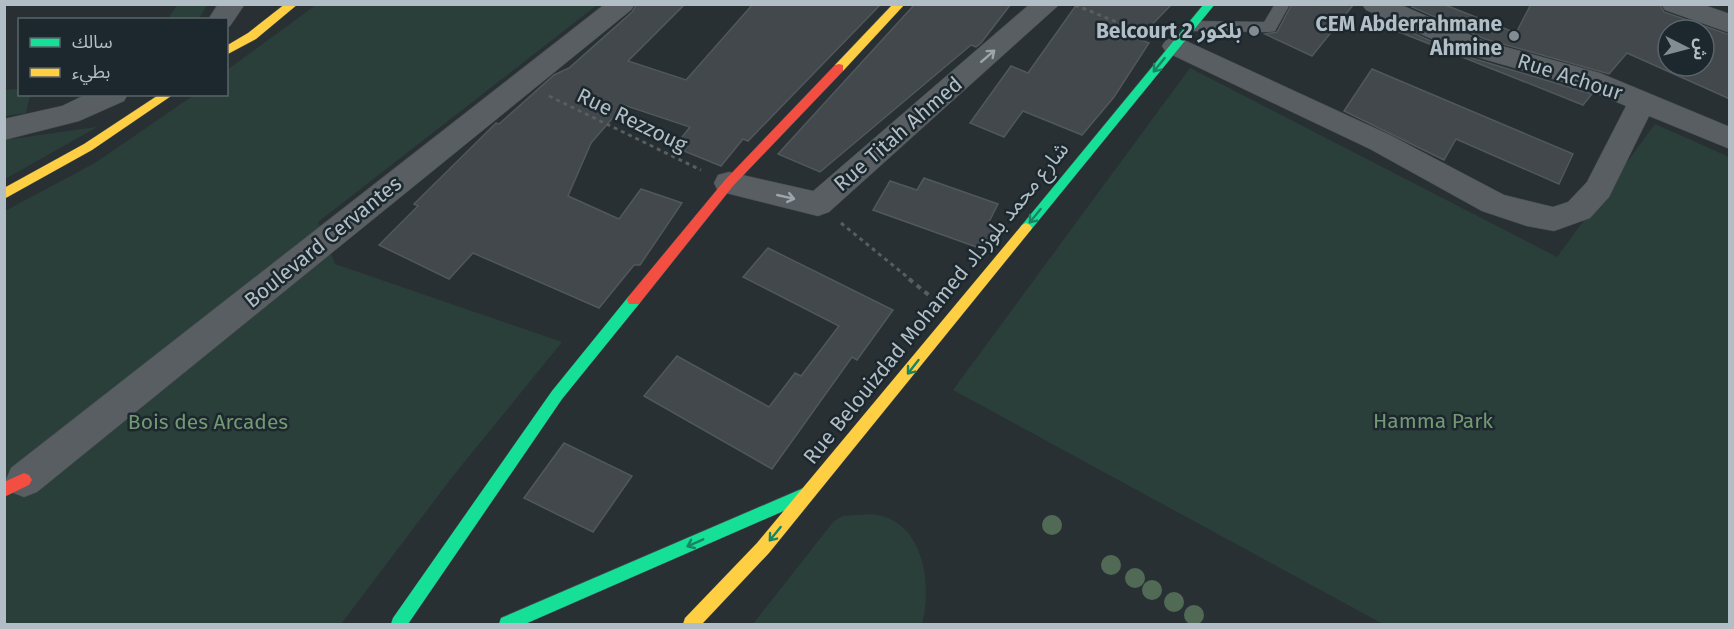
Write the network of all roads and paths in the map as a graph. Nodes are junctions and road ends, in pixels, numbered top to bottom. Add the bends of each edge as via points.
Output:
1 (232, 4) edge
2 (281, 4) edge
3 (293, 4) edge
4 (622, 4) edge
5 (900, 4) edge
6 (1047, 4) edge
7 (1075, 4) edge
8 (1210, 4) edge
9 (1283, 4) edge
10 (1375, 4) edge
11 (1674, 4) edge
12 (222, 18) edge
13 (1730, 24) edge
14 (1183, 36) junction
15 (228, 50) edge
16 (521, 83) junction
17 (110, 96) edge
18 (166, 96) edge
19 (1642, 102) junction
20 (4, 130) edge
21 (1730, 139) edge
22 (729, 183) junction
23 (4, 194) edge
24 (818, 204) junction
25 (954, 315) junction
26 (14, 485) edge
27 (806, 494) junction
28 (399, 624) edge
29 (507, 624) edge
30 (691, 624) edge

1 - 12 street
2 - 15 street
3 - 15 street
4 - 16 street, Boulevard Cervantes
5 - 22 street
24 -> 6 street, Rue Titah Ahmed
7 - 14 path
8 - 14 street, Rue Belouizdad Mohamed شارع محمد بلوزداد
9 - 14 lane via 1269,27
10 - 19 street, Rue Achour via 1475,48 1590,80
11 - 13 street
14 - 19 street via 1493,202 1554,219 1579,210 1598,189
14 -> 25 street, Rue Belouizdad Mohamed شارع محمد بلوزداد
16 - 22 path, Rue Rezzoug
16 - 26 street, Boulevard Cervantes
17 - 20 street via 69,114
18 - 23 street via 76,156
19 - 21 street, Rue Achour
22 -> 24 street, Rue Titah Ahmed
22 - 28 street via 556,396
24 - 25 path
25 -> 27 street, Rue Belouizdad Mohamed شارع محمد بلوزداد
27 -> 29 street
27 -> 30 street, Rue Belouizdad Mohamed شارع محمد بلوزداد via 763,548

